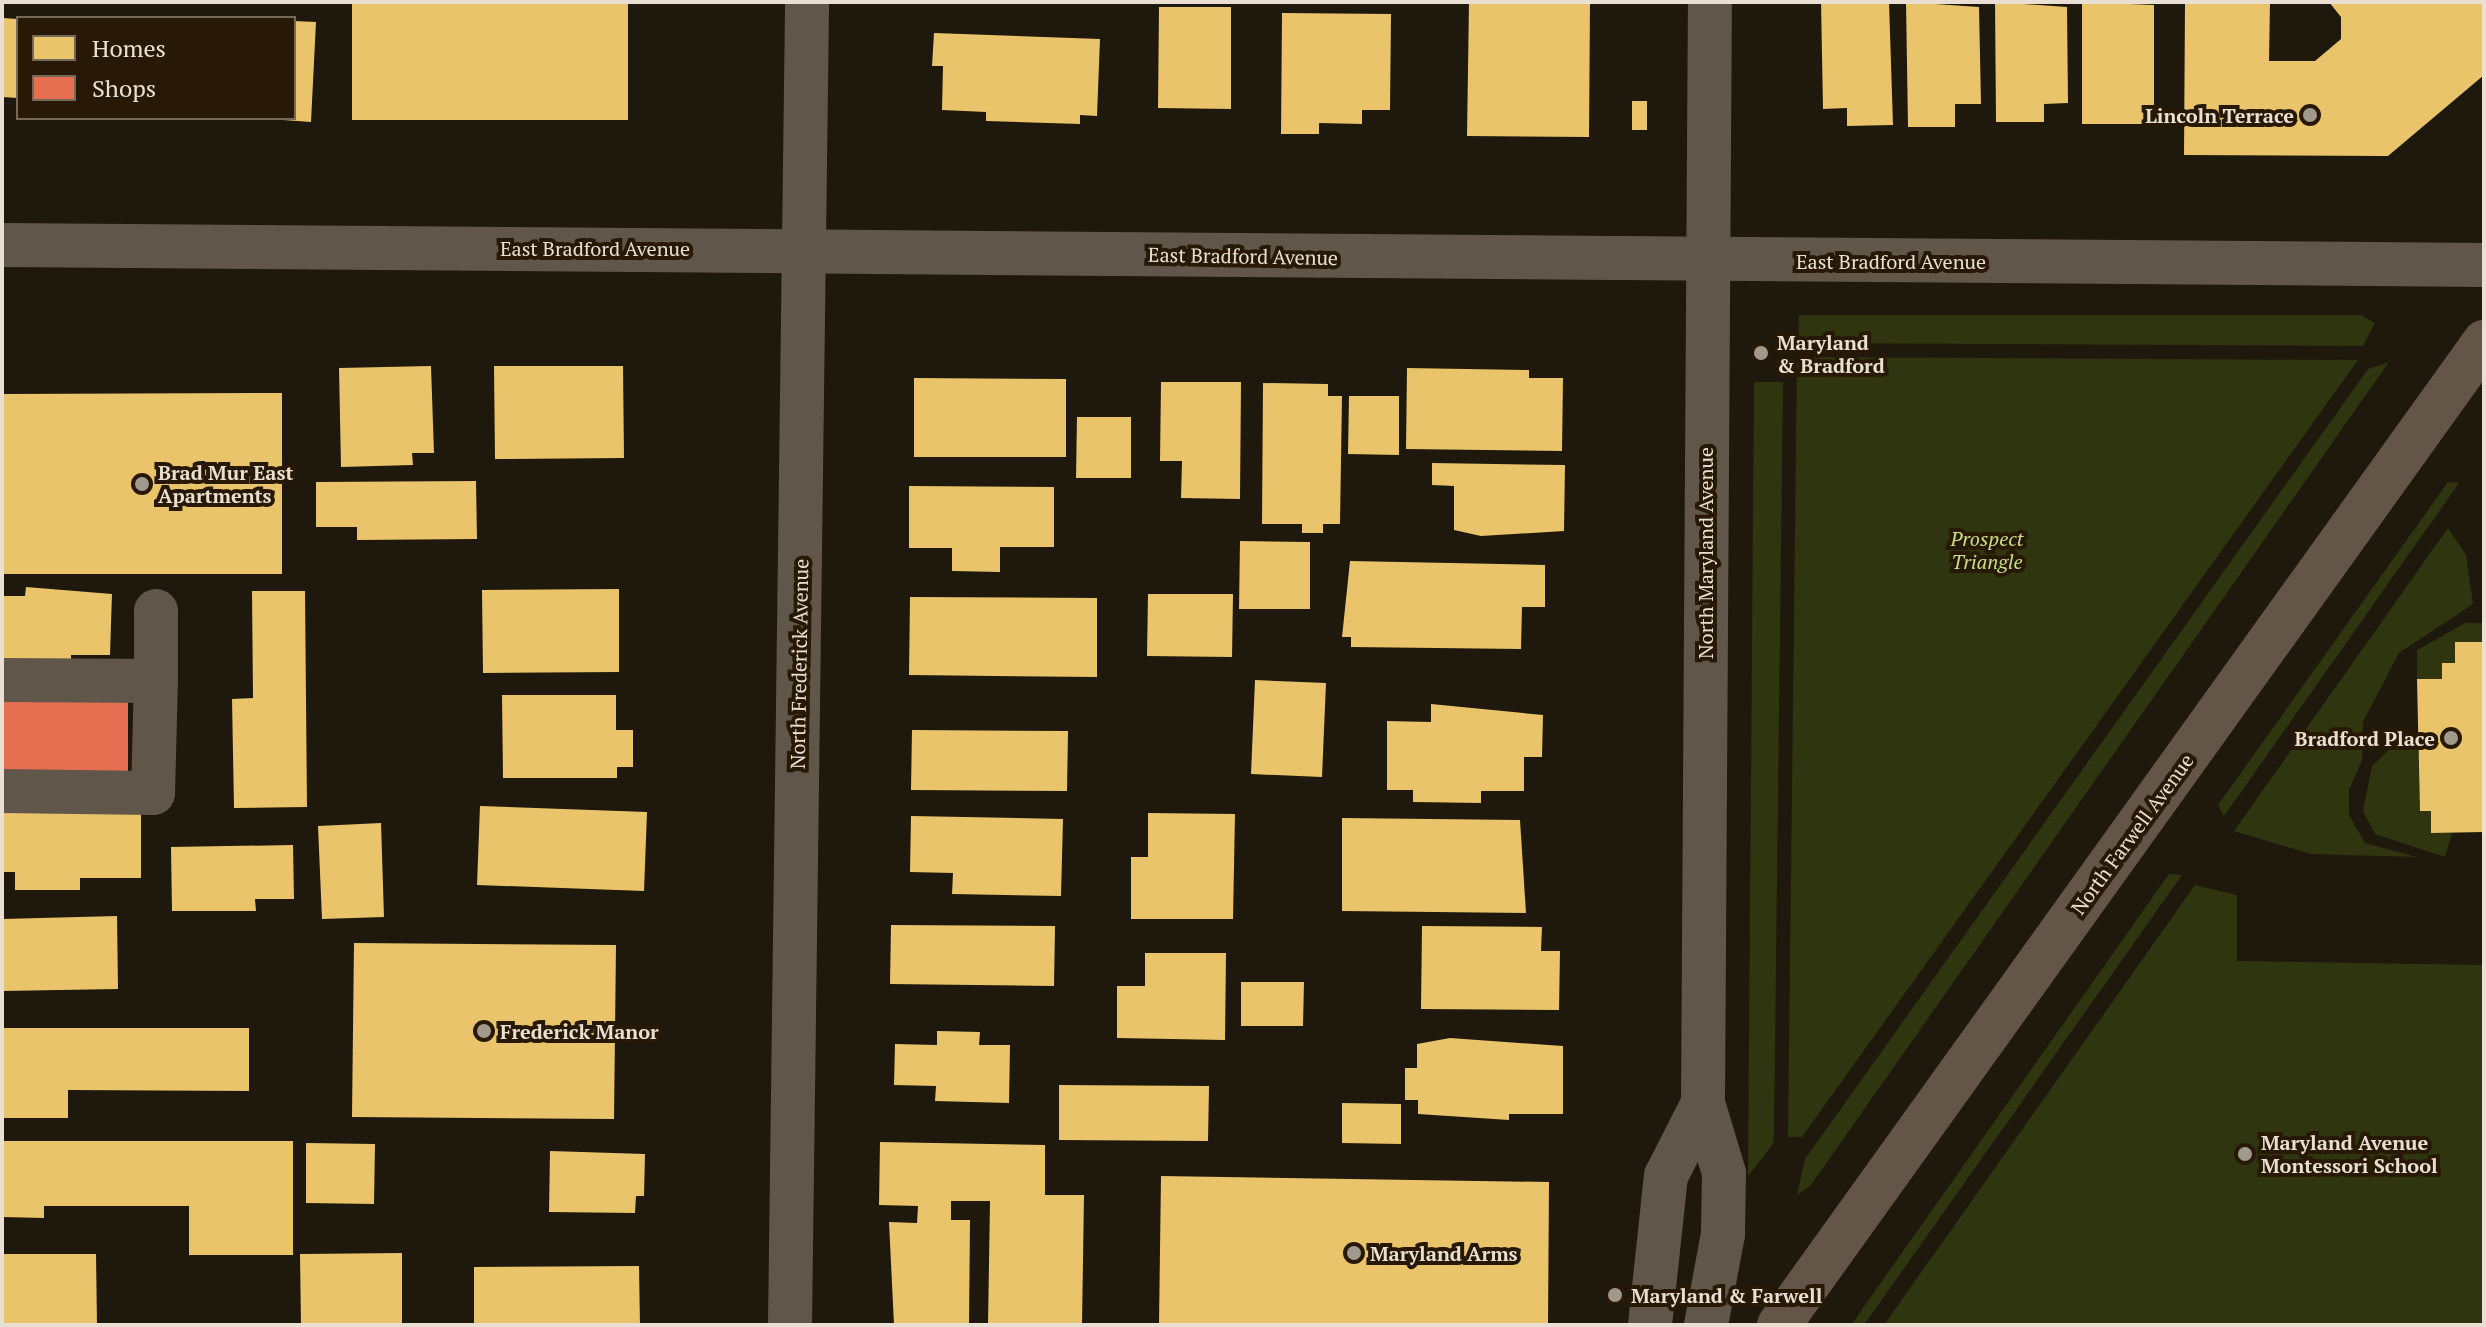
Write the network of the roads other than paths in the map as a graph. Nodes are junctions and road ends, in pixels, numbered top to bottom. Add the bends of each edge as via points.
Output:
1 (807, 2) edge
2 (1710, 2) edge
3 (2, 245) edge
4 (804, 251) junction
5 (1706, 259) junction
6 (2484, 265) edge
7 (2484, 342) edge
8 (156, 611) dead end
9 (2, 680) edge
10 (156, 681) junction
11 (2, 791) edge
12 (1703, 1103) junction
13 (790, 1325) edge
14 (1650, 1325) edge
15 (1706, 1325) edge
16 (1779, 1325) edge

1 - 4 street, North Frederick Avenue
2 - 5 street, North Maryland Avenue
3 - 4 street, East Bradford Avenue
4 - 5 street, East Bradford Avenue
4 - 13 street, North Frederick Avenue
5 - 6 street, East Bradford Avenue
5 - 12 street, North Maryland Avenue
7 - 16 main road, North Farwell Avenue
8 - 10 street
9 - 10 street
10 - 11 street via 153,793
12 - 14 street, North Maryland Avenue via 1666,1176
12 - 15 street, North Maryland Avenue via 1724,1173 1723,1234

